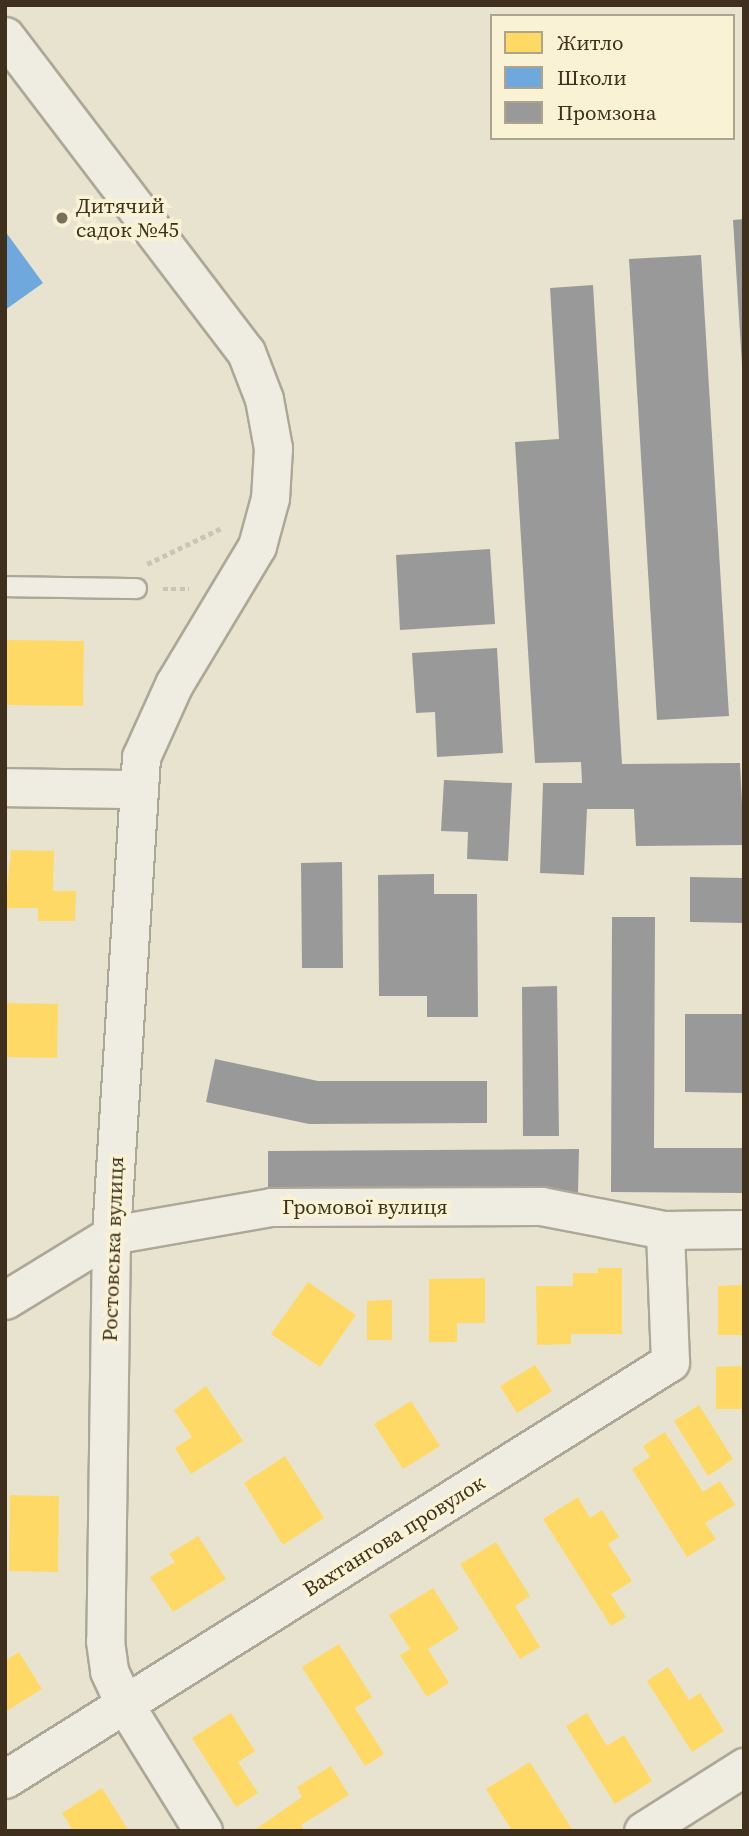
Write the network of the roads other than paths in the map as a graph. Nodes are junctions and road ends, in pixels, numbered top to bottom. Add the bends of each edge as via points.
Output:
1 (5, 36) edge
2 (136, 579) road end
3 (5, 586) edge
4 (5, 787) edge
5 (139, 789) junction
6 (744, 1229) edge
7 (665, 1230) junction
8 (111, 1235) junction
9 (5, 1300) edge
10 (125, 1705) junction
11 (744, 1767) edge
12 (5, 1779) edge
13 (203, 1831) edge
14 (643, 1831) edge

1 - 5 street, Ростовська вулиця via 246,352 264,399 273,448 270,498 257,546 155,720 141,757
2 - 3 lane
4 - 5 street
5 - 8 street, Ростовська вулиця
6 - 7 street, Громової вулиця
7 - 8 street, Громової вулиця via 541,1206 271,1207
7 - 10 street, Вахтангова провулок via 670,1362
8 - 9 street, Громової вулиця
8 - 10 street, Ростовська вулиця via 105,1641 109,1671
10 - 12 street, Вахтангова провулок
10 - 13 street, Ростовська вулиця
11 - 14 street

